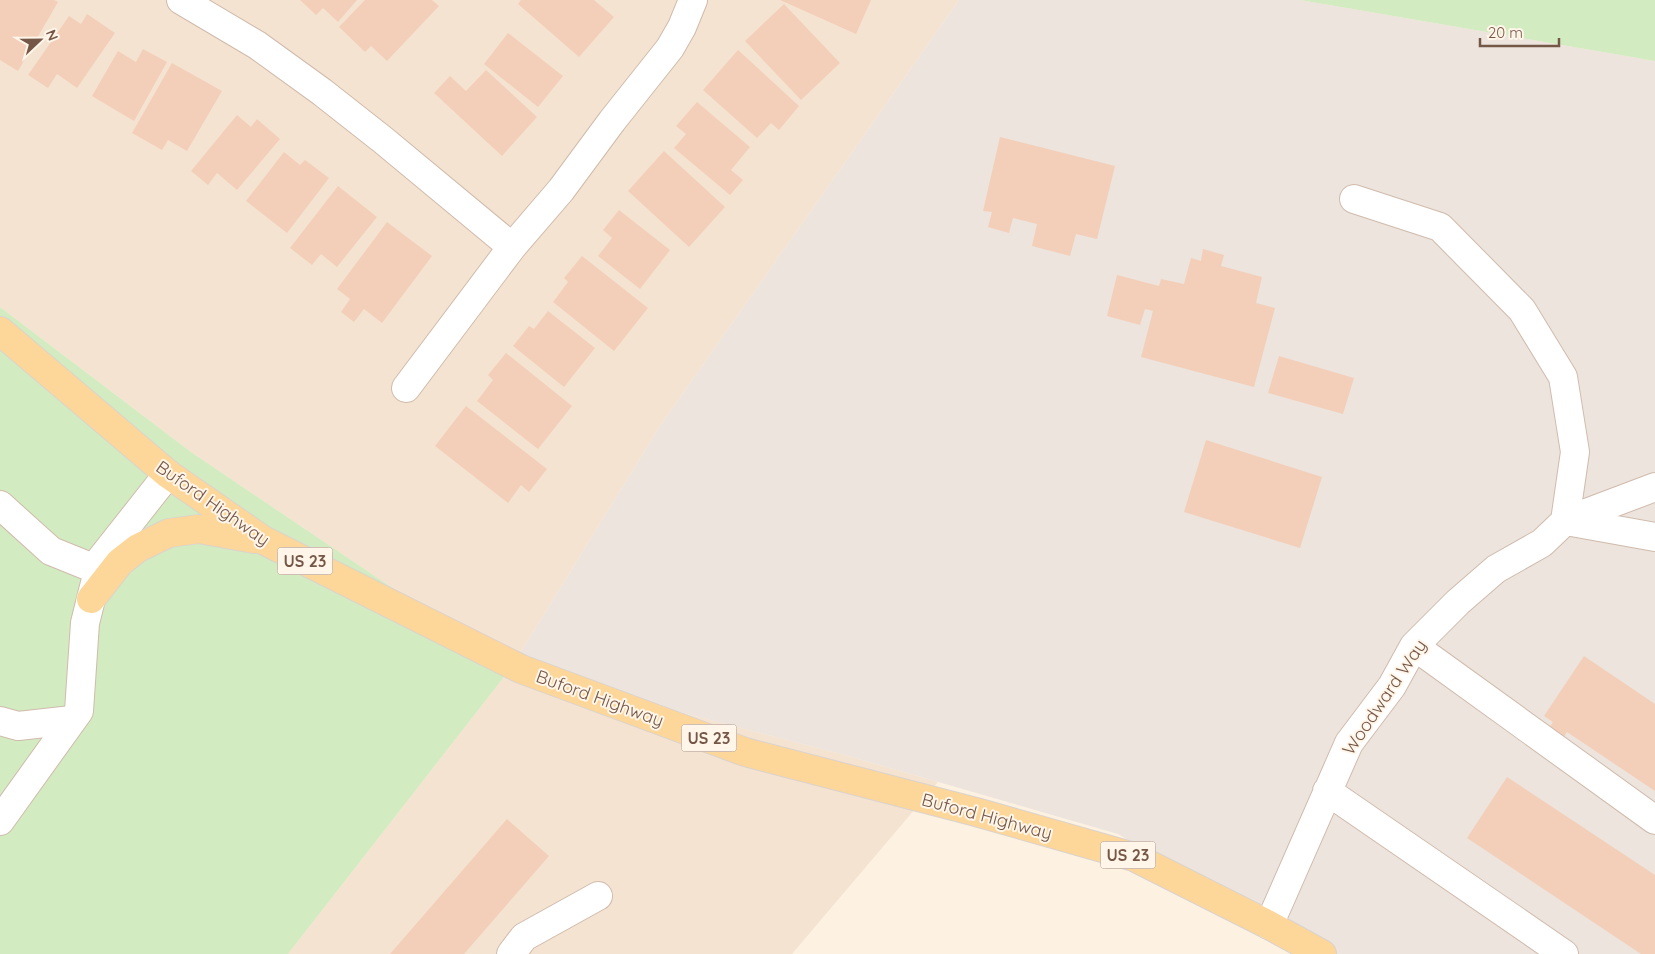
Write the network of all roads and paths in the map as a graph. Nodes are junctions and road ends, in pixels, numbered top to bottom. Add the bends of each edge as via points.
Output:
1 (181, 0) edge
2 (693, 0) edge
3 (1354, 199) dead end
4 (512, 247) junction
5 (0, 331) edge
6 (406, 388) dead end
7 (168, 474) junction
8 (1655, 487) edge
9 (0, 505) edge
10 (1565, 521) junction
11 (1655, 537) edge
12 (263, 540) junction
13 (98, 570) junction
14 (91, 600) junction
15 (1414, 646) junction
16 (72, 720) junction
17 (0, 722) edge
18 (1327, 791) junction
19 (1655, 820) edge
20 (0, 821) edge
21 (598, 896) dead end
22 (1269, 925) junction
23 (511, 954) edge
24 (1322, 954) edge
25 (1564, 954) edge

1 - 4 street via 257,45 322,92
2 - 4 street via 670,48 561,190
3 - 10 street via 1440,227 1522,310 1563,377 1576,452
4 - 6 street
5 - 7 main road, Buford Highway / US 23
7 - 12 main road, Buford Highway / US 23
7 - 13 street via 101,559
8 - 10 street
9 - 13 street via 51,551
10 - 11 street
10 - 15 street, Woodward Way via 1542,543 1496,569
12 - 14 main road via 200,529 169,533 138,548 120,562
12 - 22 main road, Buford Highway / US 23 via 521,669 745,752 1134,857
13 - 14 street
14 - 16 street via 85,624 79,711
15 - 18 street, Woodward Way via 1392,686 1349,743
15 - 19 street
16 - 17 street via 18,726
16 - 20 street
18 - 22 street, Woodward Way
18 - 25 street
21 - 23 street via 524,937
22 - 24 main road, Buford Highway / US 23

